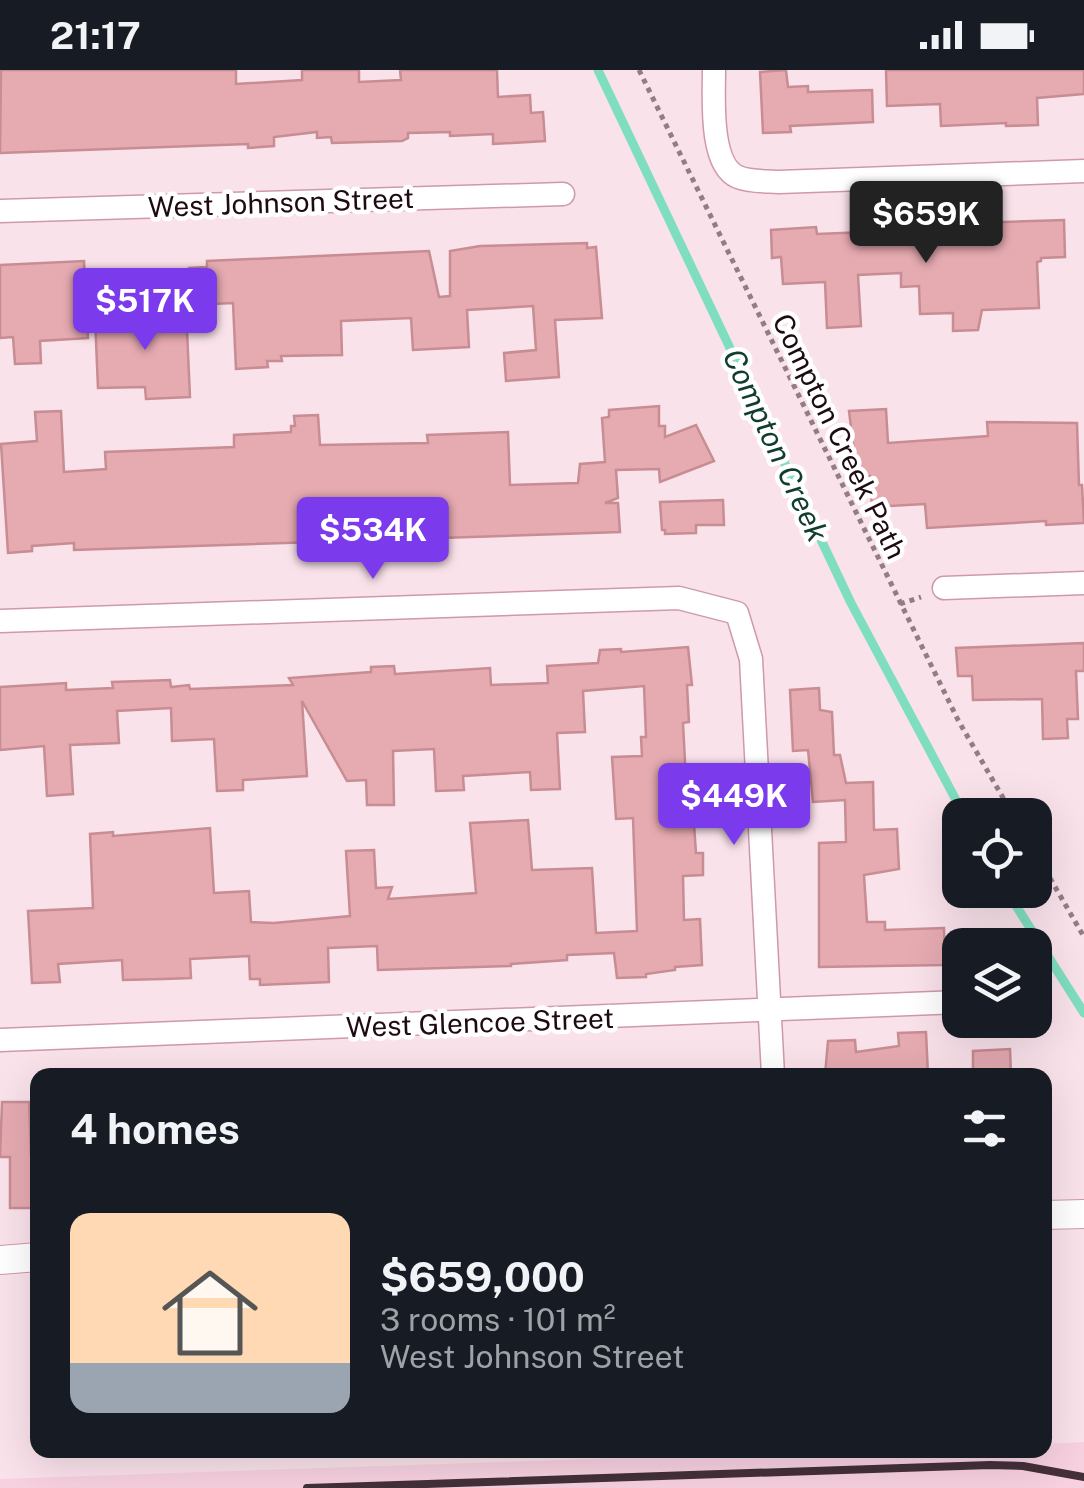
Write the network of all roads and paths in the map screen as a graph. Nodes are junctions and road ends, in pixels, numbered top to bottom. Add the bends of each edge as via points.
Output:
1 (639, 70) edge
2 (714, 70) edge
3 (1084, 172) edge
4 (562, 194) dead end
5 (0, 211) edge
6 (1084, 583) edge
7 (944, 588) dead end
8 (0, 621) edge
9 (1004, 798) edge
10 (1052, 881) edge
11 (1084, 937) edge
12 (942, 1003) edge
13 (769, 1011) junction
14 (0, 1040) edge
15 (773, 1068) edge
16 (1084, 1214) edge
17 (1052, 1215) edge
18 (30, 1258) edge
19 (0, 1260) edge

1 - 9 path, Compton Creek Path via 933,671
2 - 3 street via 720,155 741,179
4 - 5 street, West Johnson Street
6 - 7 street
8 - 13 street via 679,598 737,614 751,659
10 - 11 path
12 - 13 street, West Glencoe Street
13 - 14 street, West Glencoe Street
13 - 15 street
16 - 17 street
18 - 19 street

